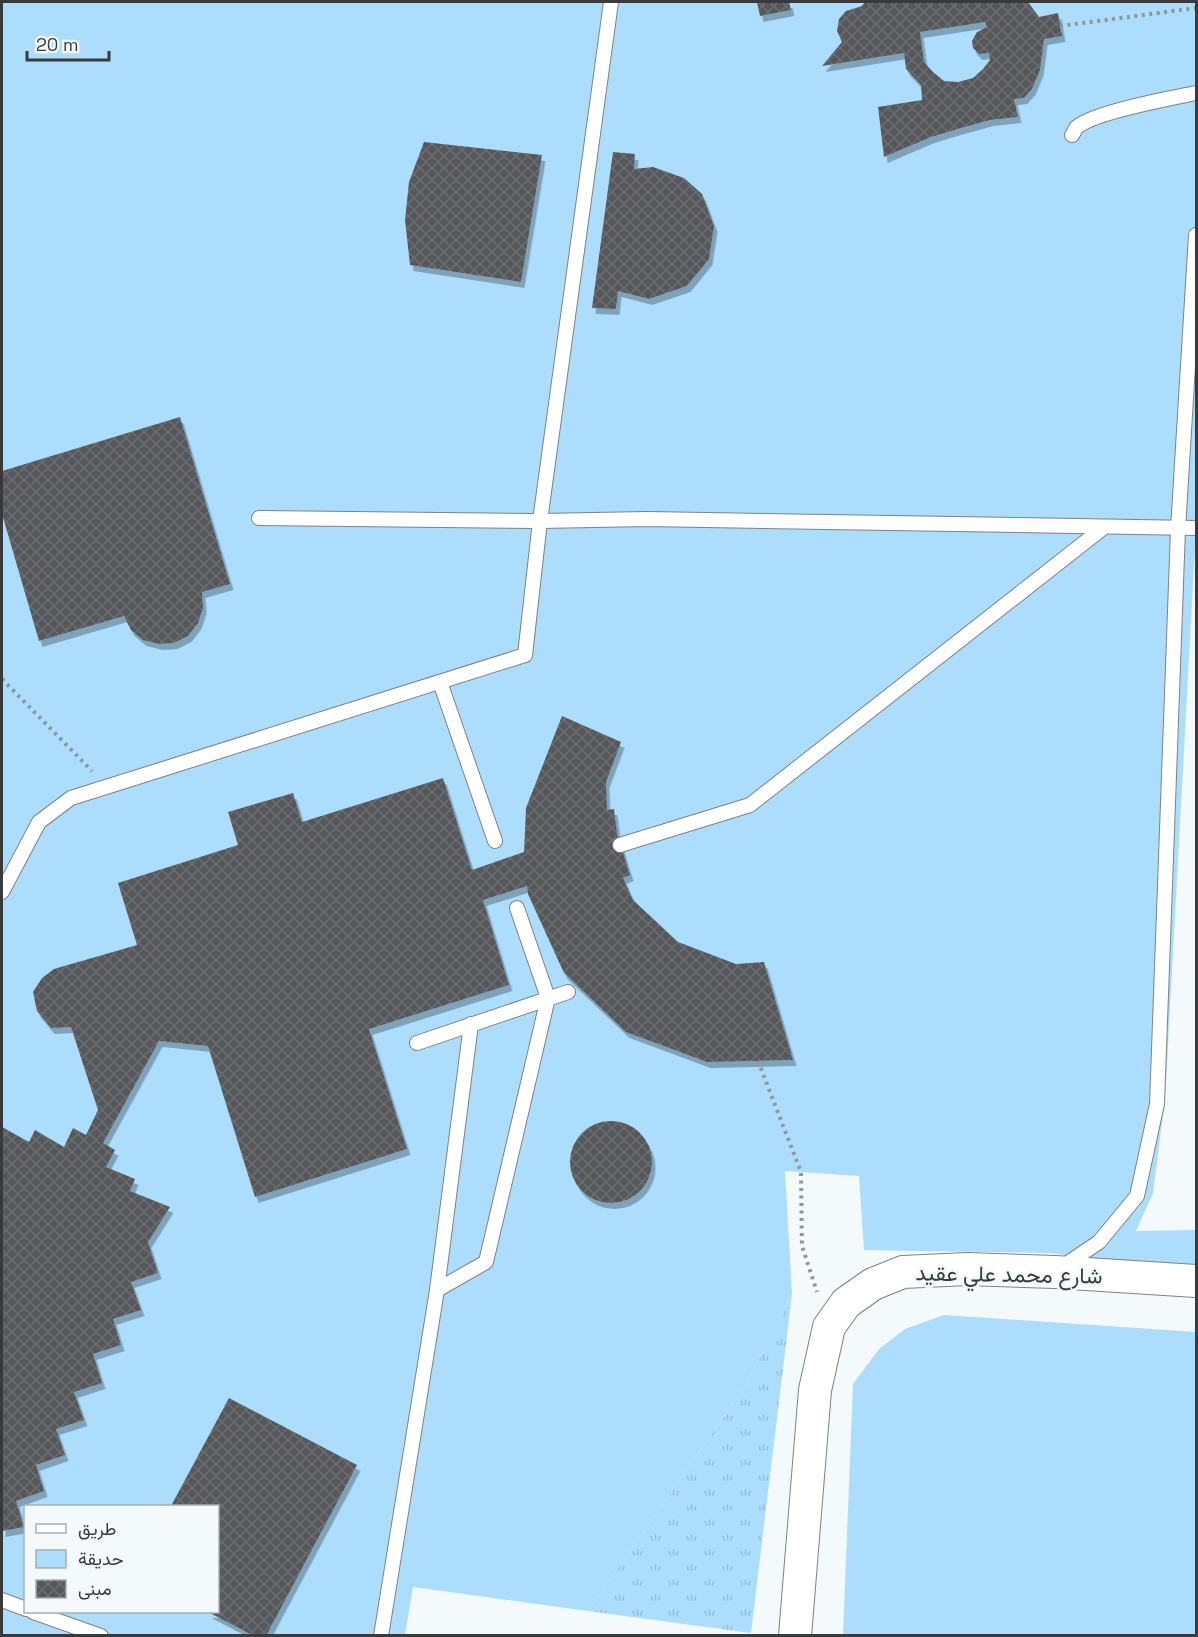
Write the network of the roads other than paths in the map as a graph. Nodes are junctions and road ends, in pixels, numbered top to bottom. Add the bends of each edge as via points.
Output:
1 (611, 2) edge
2 (1197, 93) edge
3 (1072, 135) dead end
4 (1197, 235) edge
5 (259, 518) dead end
6 (540, 521) junction
7 (1103, 528) junction
8 (1197, 528) edge
9 (1178, 529) junction
10 (440, 682) junction
11 (495, 841) dead end
12 (620, 844) dead end
13 (2, 892) edge
14 (517, 908) dead end
15 (568, 992) dead end
16 (548, 998) junction
17 (471, 1024) junction
18 (417, 1043) dead end
19 (1055, 1272) junction
20 (1197, 1281) edge
21 (437, 1290) junction
22 (2, 1600) edge
23 (24, 1608) edge
24 (39, 1613) edge
25 (101, 1635) edge
26 (381, 1635) edge
27 (795, 1635) edge

1 - 6 lane
2 - 3 lane via 1092,119 1077,127
4 - 9 lane
5 - 6 lane
6 - 7 lane via 661,519
6 - 10 lane via 525,655
7 - 9 lane
7 - 12 lane via 750,805
8 - 9 lane
9 - 19 lane via 1156,1104 1137,1196 1099,1242
10 - 11 lane
10 - 13 lane via 71,798 39,822
14 - 16 lane
15 - 16 lane
16 - 17 lane
16 - 21 lane via 486,1262
17 - 18 lane
17 - 21 lane
19 - 20 street, شارع محمد علي عقيد
19 - 27 street, شارع محمد علي عقيد via 903,1272 873,1284 846,1303 829,1327 815,1390
21 - 26 lane
22 - 23 lane
24 - 25 lane

